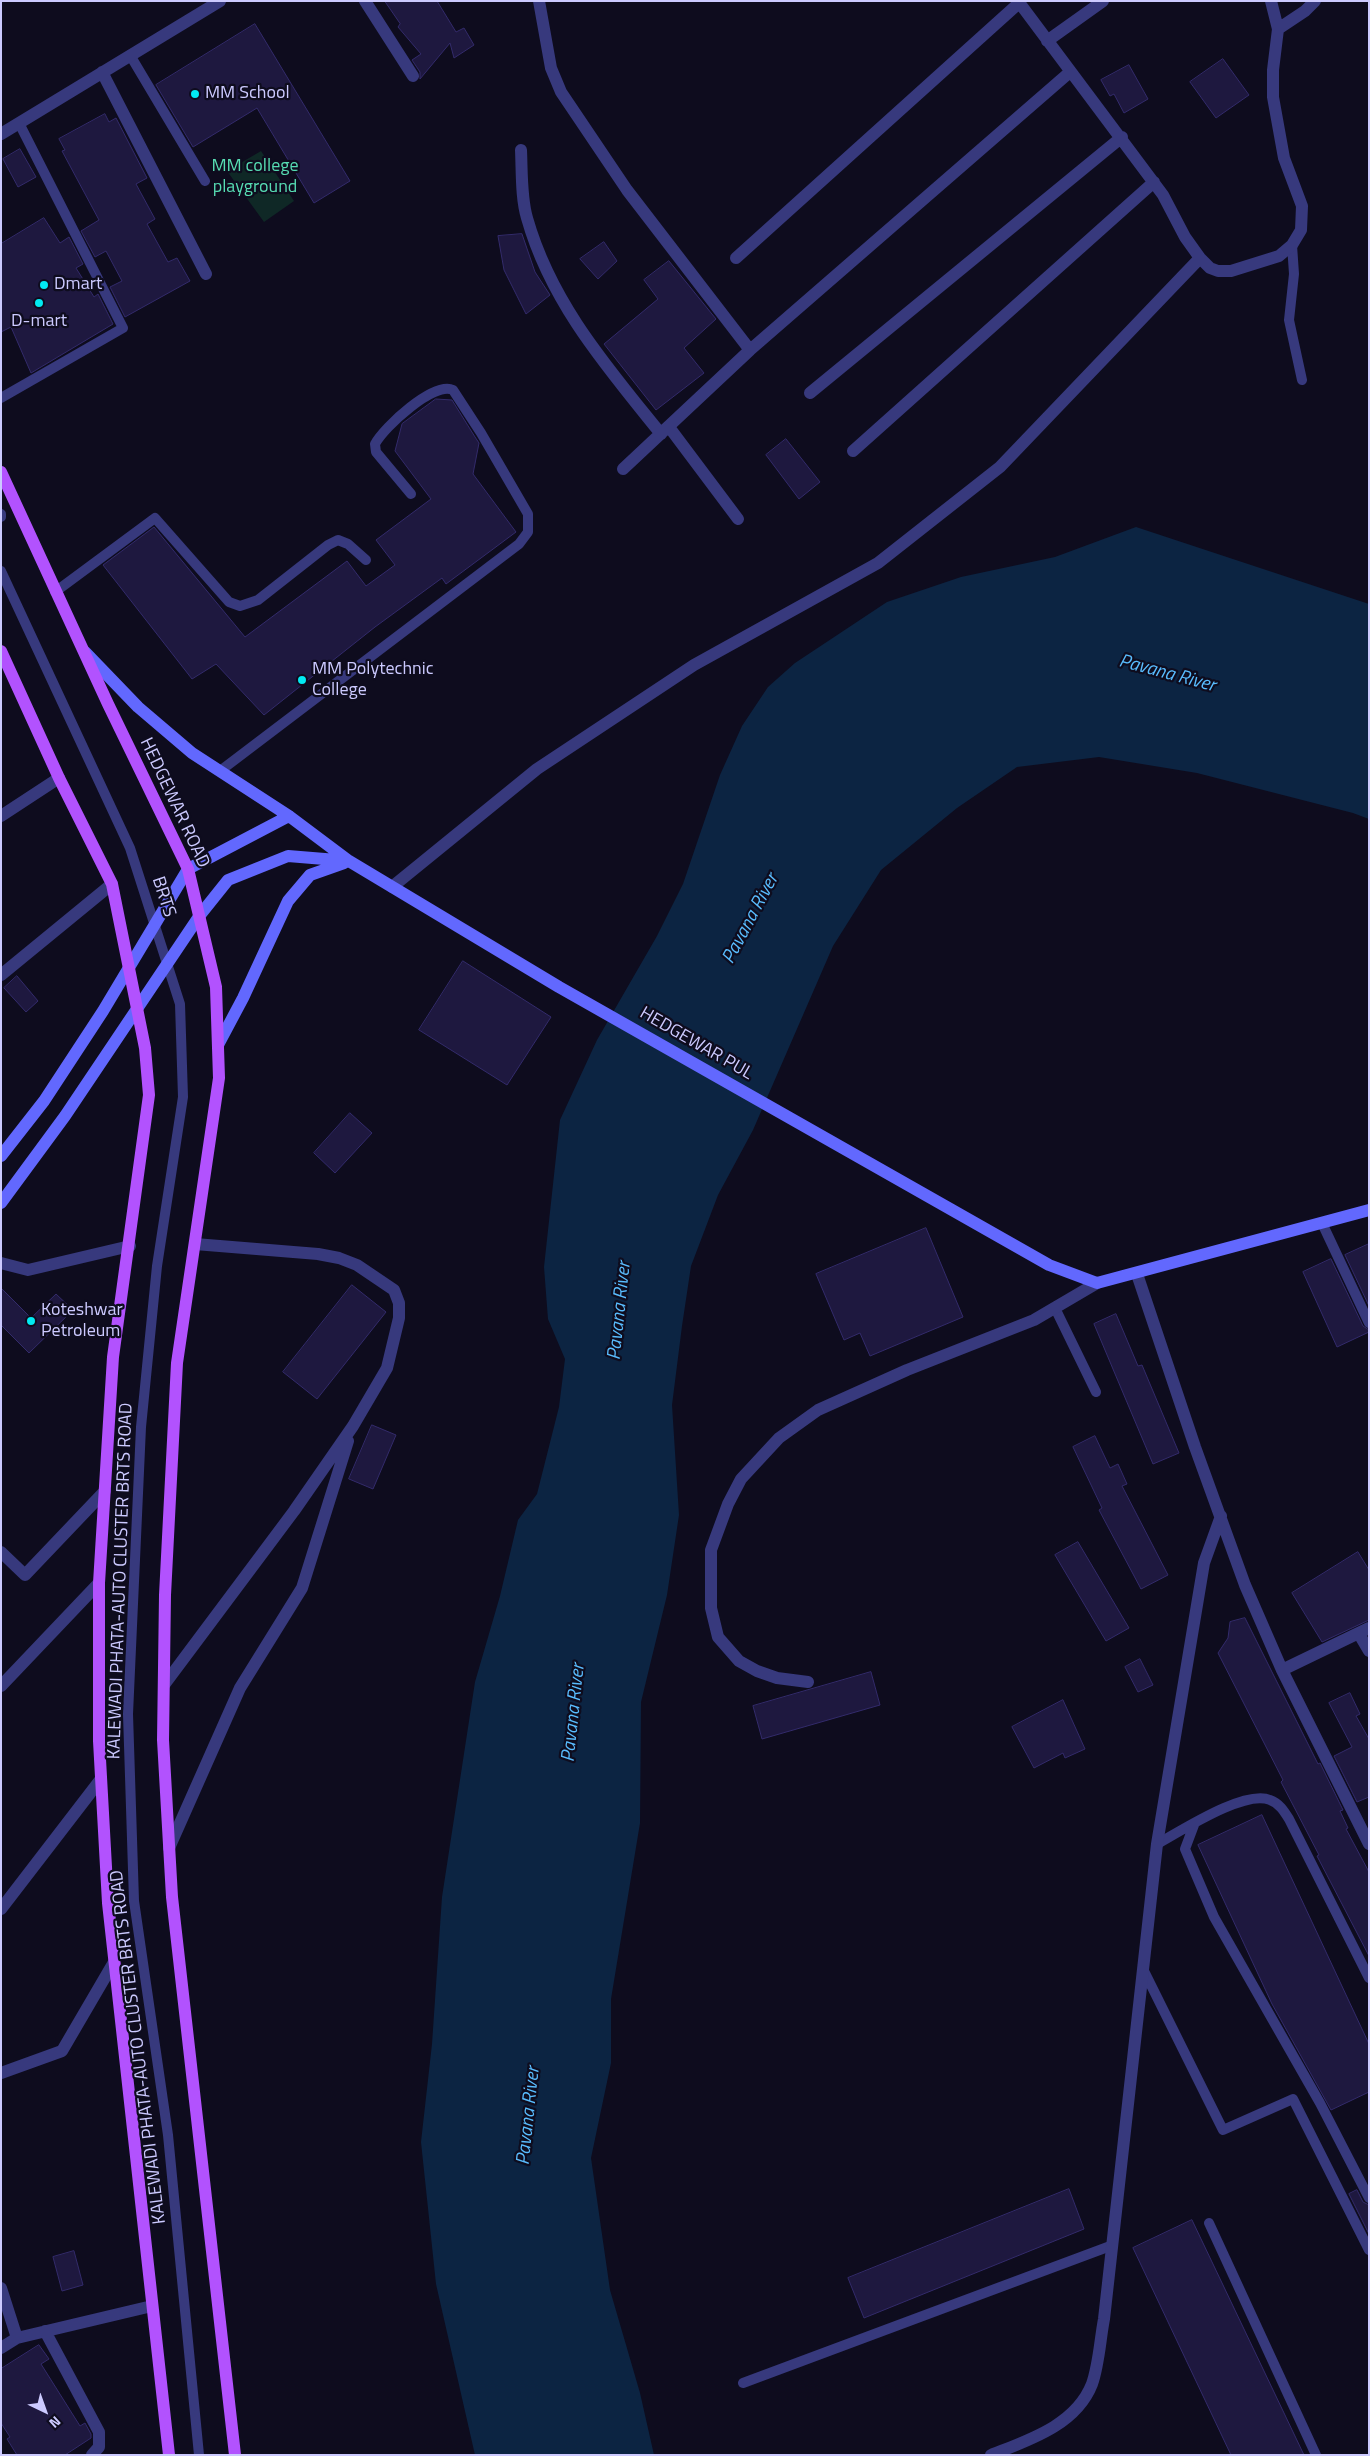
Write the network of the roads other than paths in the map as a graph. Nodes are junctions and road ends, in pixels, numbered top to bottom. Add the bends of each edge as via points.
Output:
1 (220, 1) edge
2 (365, 1) edge
3 (539, 1) edge
4 (1103, 1) edge
5 (1271, 1) edge
6 (1315, 1) edge
7 (1018, 2) edge
8 (1278, 29) junction
9 (1047, 41) junction
10 (130, 55) junction
11 (102, 72) junction
12 (1070, 72) junction
13 (413, 76) dead end
14 (18, 123) junction
15 (1, 134) edge
16 (1122, 137) junction
17 (521, 150) dead end
18 (205, 181) dead end
19 (1154, 182) junction
20 (1292, 245) junction
21 (736, 258) dead end
22 (1200, 258) junction
23 (206, 274) dead end
24 (750, 350) junction
25 (1302, 380) dead end
26 (810, 393) dead end
27 (1, 398) edge
28 (665, 430) junction
29 (853, 451) dead end
30 (623, 469) dead end
31 (1, 472) edge
32 (411, 494) dead end
33 (738, 519) dead end
34 (366, 560) dead end
35 (1, 571) edge
36 (55, 592) junction
37 (82, 648) junction
38 (2, 656) edge
39 (220, 771) junction
40 (59, 778) junction
41 (1, 816) edge
42 (289, 816) junction
43 (349, 862) junction
44 (188, 869) junction
45 (112, 884) junction
46 (392, 887) junction
47 (200, 915) junction
48 (154, 924) junction
49 (167, 963) junction
50 (128, 966) junction
51 (1, 975) edge
52 (138, 1005) junction
53 (218, 1045) junction
54 (183, 1097) joint
55 (1, 1156) edge
56 (1, 1203) edge
57 (1369, 1210) edge
58 (1322, 1223) junction
59 (195, 1244) junction
60 (130, 1246) junction
61 (1, 1263) edge
62 (1137, 1274) junction
63 (1097, 1283) junction
64 (1055, 1308) junction
65 (1369, 1322) edge
66 (1096, 1392) dead end
67 (353, 1426) junction
68 (105, 1491) junction
69 (1221, 1516) junction
70 (1, 1552) edge
71 (99, 1584) junction
72 (1364, 1631) edge
73 (1369, 1651) edge
74 (1282, 1670) junction
75 (808, 1682) dead end
76 (164, 1685) junction
77 (1, 1686) edge
78 (101, 1779) junction
79 (1194, 1824) junction
80 (1157, 1844) junction
81 (1369, 1844) edge
82 (169, 1848) junction
83 (1, 1910) edge
84 (114, 1962) junction
85 (1143, 1969) junction
86 (1369, 1978) edge
87 (1, 2073) edge
88 (1369, 2198) edge
89 (1209, 2224) dead end
90 (1112, 2245) junction
91 (1369, 2250) edge
92 (1, 2288) edge
93 (152, 2306) junction
94 (45, 2331) junction
95 (16, 2338) junction
96 (1, 2348) edge
97 (743, 2383) dead end
98 (92, 2455) edge
99 (169, 2455) edge
100 (200, 2455) edge
101 (234, 2455) edge
102 (991, 2455) edge
103 (1316, 2455) edge

1 - 10 street
2 - 13 street
3 - 24 street via 551,68 561,92 627,190
4 - 9 street
5 - 8 street
6 - 8 street
7 - 9 street
7 - 21 street
8 - 20 street via 1273,97 1284,158 1302,206 1301,230
9 - 12 street
10 - 11 street
10 - 18 lane
11 - 14 street
11 - 23 street
12 - 16 street
12 - 24 street
14 - 15 street
14 - 27 lane via 122,328
16 - 19 street
16 - 26 street
17 - 28 street via 526,217 545,268 590,345
19 - 22 street
19 - 29 street
20 - 22 street via 1279,256 1231,271 1210,268
20 - 25 lane via 1294,274 1288,320
22 - 46 street via 1000,467 885,557 694,665 537,769
24 - 28 street
28 - 30 street
28 - 33 street
31 - 36 main road, HEDGEWAR ROAD
32 - 39 lane via 376,452 375,444 393,423 421,400 446,387 453,390 481,433 528,514 528,532 518,544
34 - 36 lane via 348,544 338,540 258,600 240,606 229,602 155,518
35 - 48 lane, BRTS via 130,848
36 - 37 main road, HEDGEWAR ROAD
37 - 39 main road, HEDGEWAR PUL via 138,707 192,753
37 - 44 main road, HEDGEWAR ROAD
38 - 40 main road
39 - 42 main road, HEDGEWAR PUL
40 - 41 street
40 - 45 main road
42 - 43 main road, HEDGEWAR PUL
42 - 44 main road
43 - 46 main road, HEDGEWAR PUL
43 - 47 main road via 288,856 228,880
43 - 53 main road via 310,875 288,901
44 - 47 main road, HEDGEWAR ROAD
44 - 48 main road
45 - 50 main road
45 - 51 street
46 - 63 main road, HEDGEWAR PUL via 560,987 1049,1265
47 - 49 main road
47 - 53 main road, HEDGEWAR ROAD via 216,987
48 - 49 lane, BRTS
48 - 50 main road
49 - 52 main road
49 - 54 lane, BRTS via 180,1004
50 - 52 main road
50 - 55 main road via 103,1011 44,1101
52 - 56 main road via 65,1116
52 - 60 main road via 149,1095
53 - 59 main road, HEDGEWAR ROAD via 219,1078
54 - 100 lane, KALEWADI PHATA-AUTO CLUSTER BRTS ROAD via 157,1266 141,1427 128,1714 134,1901 168,2135
57 - 58 main road
58 - 62 main road
58 - 65 lane
59 - 67 street via 339,1258 357,1265 394,1290 399,1318 387,1368
59 - 76 main road, HEDGEWAR ROAD via 177,1363 165,1595
60 - 61 street via 28,1270
60 - 68 main road via 113,1357
62 - 63 main road
62 - 69 street
63 - 64 street
64 - 66 lane
64 - 75 street via 1034,1320 907,1370 818,1410 778,1438 741,1479 711,1550 711,1608 718,1637 738,1661 757,1672
67 - 76 street via 294,1512
67 - 82 street via 302,1588 240,1688
68 - 70 street via 25,1575
68 - 71 main road
69 - 74 street via 1243,1579
69 - 80 street via 1204,1563
71 - 77 street
71 - 78 main road
72 - 73 street
72 - 74 street
74 - 81 street
76 - 82 main road, HEDGEWAR ROAD via 163,1740
78 - 83 street
78 - 84 main road
79 - 80 lane
79 - 86 lane via 1233,1804 1257,1798 1270,1799 1279,1805 1293,1826
79 - 88 lane via 1185,1849 1214,1917 1320,2102
80 - 85 street
82 - 101 main road, HEDGEWAR ROAD
84 - 87 street via 62,2051
84 - 93 main road
85 - 90 street
85 - 91 lane via 1223,2130 1293,2099
89 - 103 lane
90 - 97 lane
90 - 102 street via 1104,2319 1092,2383 1080,2406 1038,2437
92 - 95 street
93 - 94 street
93 - 99 main road
94 - 95 street
94 - 98 street via 99,2432 99,2447
95 - 96 street

